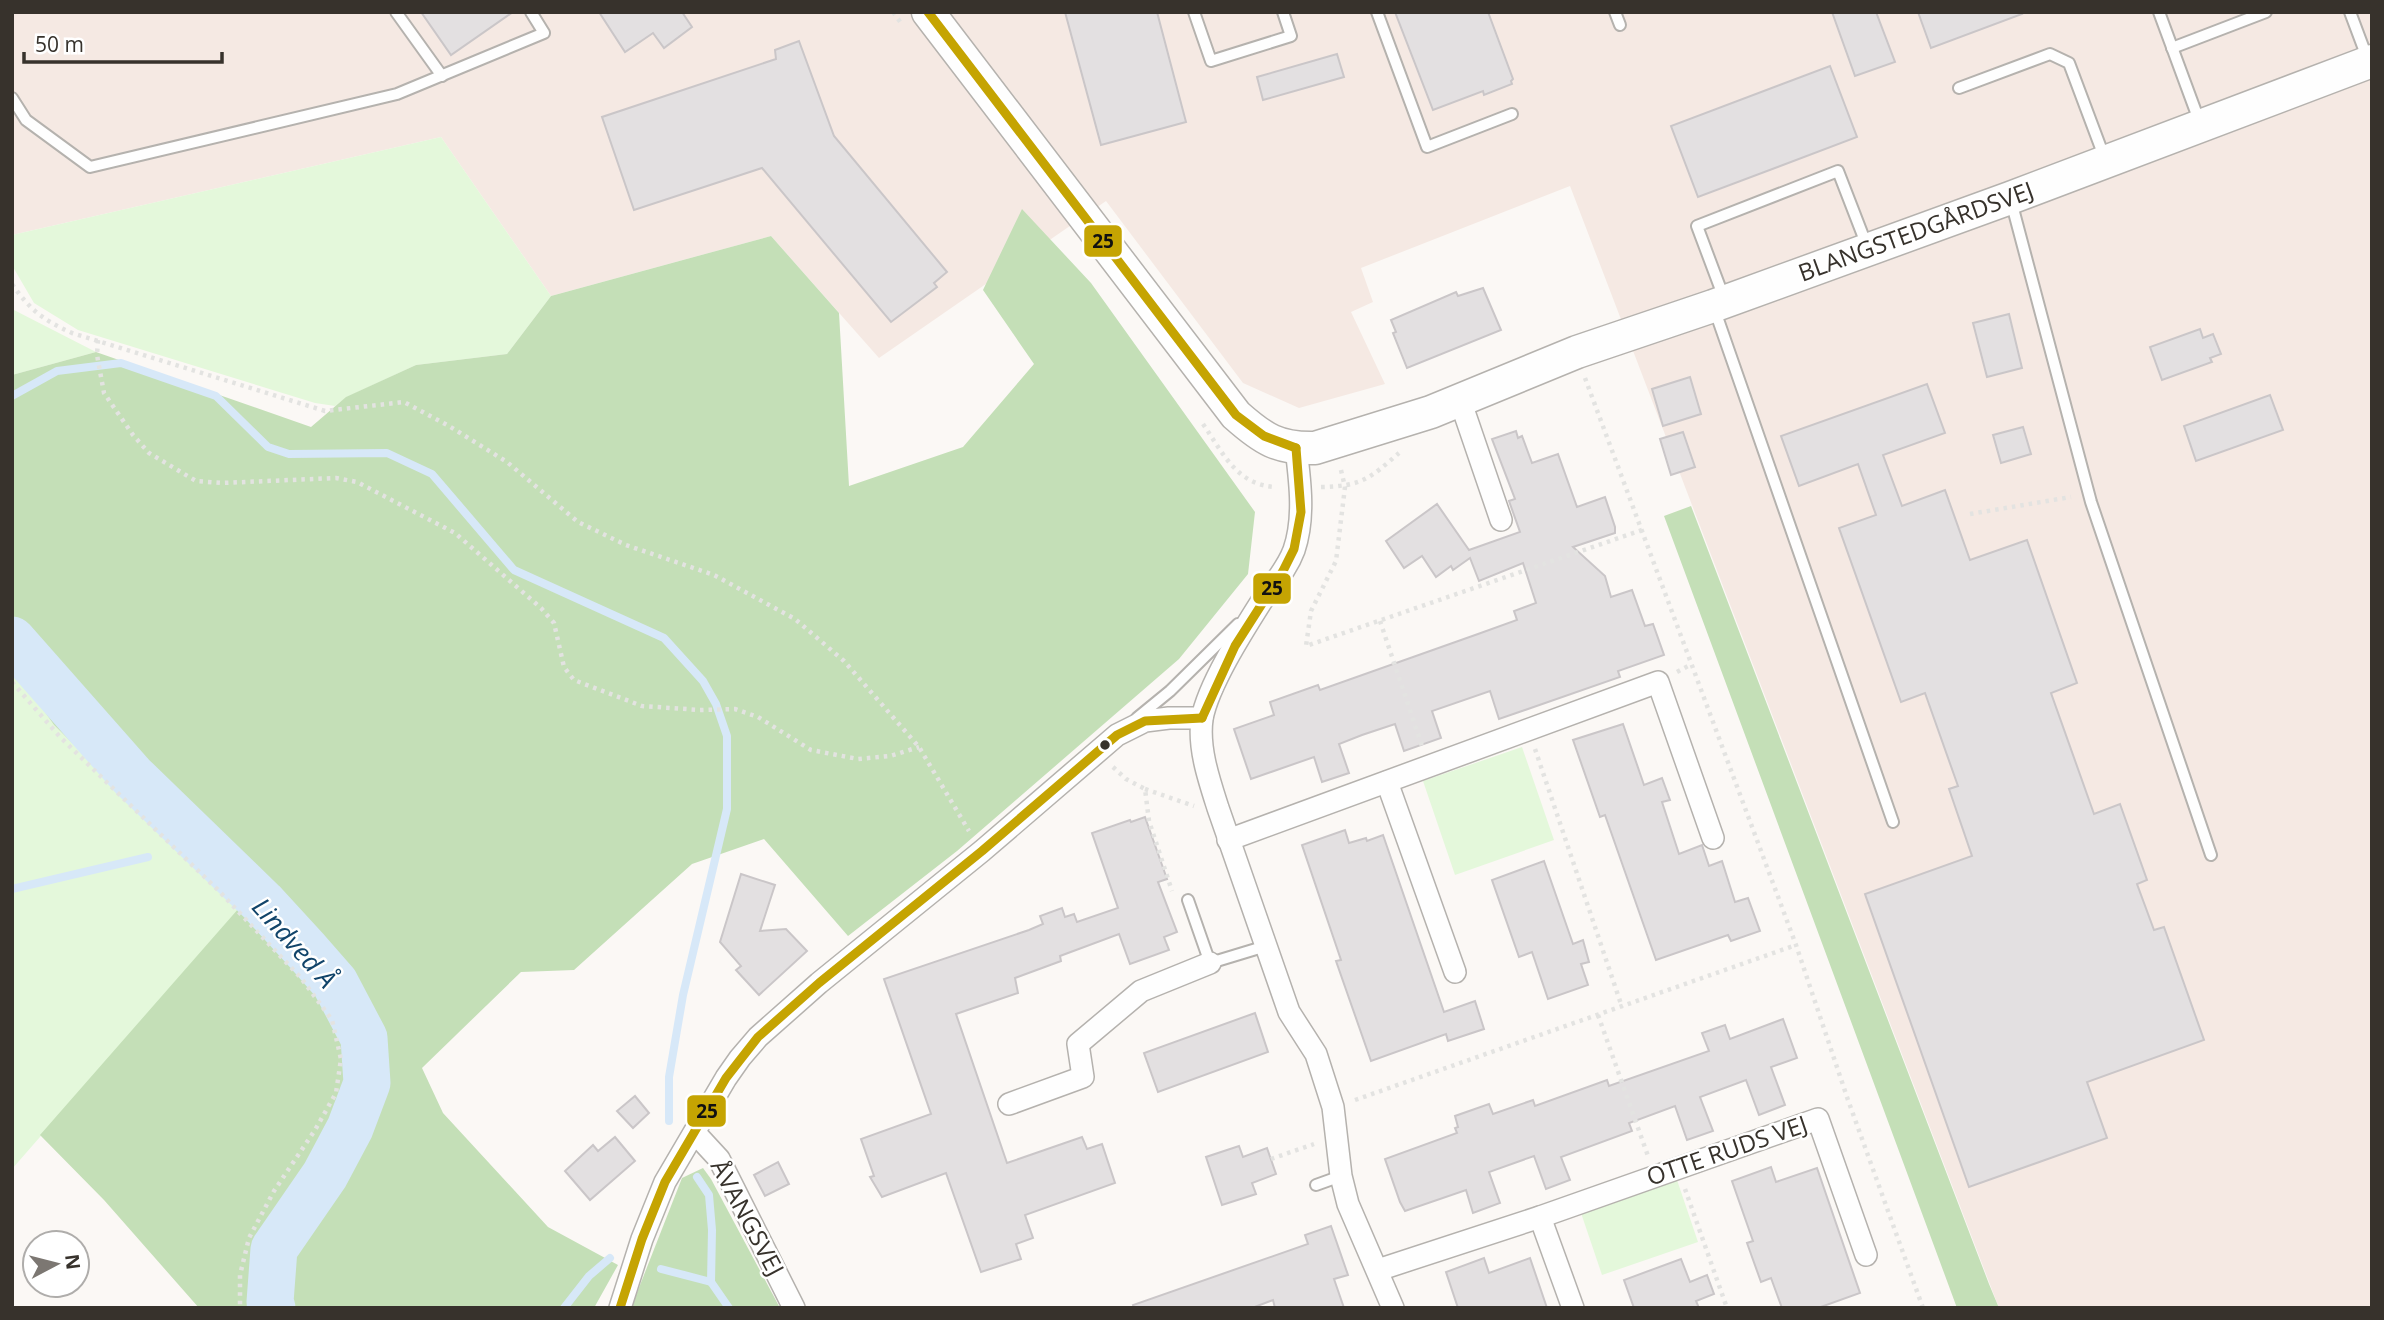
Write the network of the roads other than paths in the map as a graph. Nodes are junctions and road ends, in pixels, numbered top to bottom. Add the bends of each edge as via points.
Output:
1 (396, 12) edge
2 (531, 12) edge
3 (928, 12) edge
4 (1194, 12) edge
5 (1283, 12) edge
6 (1377, 12) edge
7 (1615, 12) edge
8 (2158, 12) edge
9 (2266, 12) edge
10 (2350, 12) edge
11 (1620, 25) dead end
12 (2172, 48) junction
13 (2370, 62) edge
14 (442, 76) junction
15 (1959, 89) dead end
16 (12, 98) edge
17 (1512, 114) dead end
18 (2201, 126) junction
19 (2106, 162) junction
20 (2010, 198) junction
21 (1868, 249) junction
22 (1719, 303) junction
23 (1460, 400) junction
24 (1296, 448) junction
25 (1501, 520) dead end
26 (1265, 597) junction
27 (1202, 718) junction
28 (1117, 735) junction
29 (1387, 782) junction
30 (1893, 822) dead end
31 (1713, 838) dead end
32 (1228, 840) junction
33 (2211, 855) dead end
34 (1188, 900) road end
35 (1266, 946) junction
36 (1210, 963) junction
37 (1455, 972) dead end
38 (1009, 1104) dead end
39 (695, 1133) junction
40 (1341, 1176) junction
41 (1316, 1185) dead end
42 (1540, 1217) junction
43 (1866, 1255) dead end
44 (1378, 1270) junction
45 (622, 1302) edge
46 (794, 1308) edge
47 (1393, 1308) edge
48 (1573, 1308) edge

1 - 14 lane
2 - 14 lane via 544,33
3 - 24 street via 1236,415 1260,436
4 - 5 lane via 1211,61 1291,36
6 - 17 lane via 1427,147
7 - 11 lane
8 - 12 lane
9 - 12 lane
10 - 13 lane
12 - 18 lane
13 - 18 street, BLANGSTEDGÅRDSVEJ
14 - 16 lane via 397,94 90,167 26,120
15 - 19 lane via 2050,54 2069,63
18 - 19 street, BLANGSTEDGÅRDSVEJ
19 - 20 street, BLANGSTEDGÅRDSVEJ
20 - 21 street, BLANGSTEDGÅRDSVEJ
20 - 33 lane via 2089,494
21 - 22 street, BLANGSTEDGÅRDSVEJ
21 - 22 lane via 1838,171 1696,226
22 - 23 street, BLANGSTEDGÅRDSVEJ via 1577,352
22 - 30 lane
23 - 24 street, BLANGSTEDGÅRDSVEJ via 1335,442
23 - 25 street
24 - 26 street via 1299,524 1285,570
26 - 27 street via 1233,648
26 - 28 lane via 1170,691
27 - 28 street via 1145,721
27 - 32 street via 1208,778
28 - 39 street via 770,1026 740,1058
29 - 31 street via 1658,682
29 - 32 street
29 - 37 street
32 - 35 street
34 - 36 lane
35 - 36 lane
35 - 40 street via 1289,1013 1316,1054 1333,1107
36 - 38 street via 1141,991 1078,1044 1083,1077
39 - 45 street via 665,1182
39 - 46 street, ÅVANGSVEJ via 719,1159
40 - 41 lane
40 - 44 street via 1348,1204
42 - 43 street, OTTE RUDS VEJ via 1818,1119
42 - 44 street, OTTE RUDS VEJ
42 - 48 street
44 - 47 street

